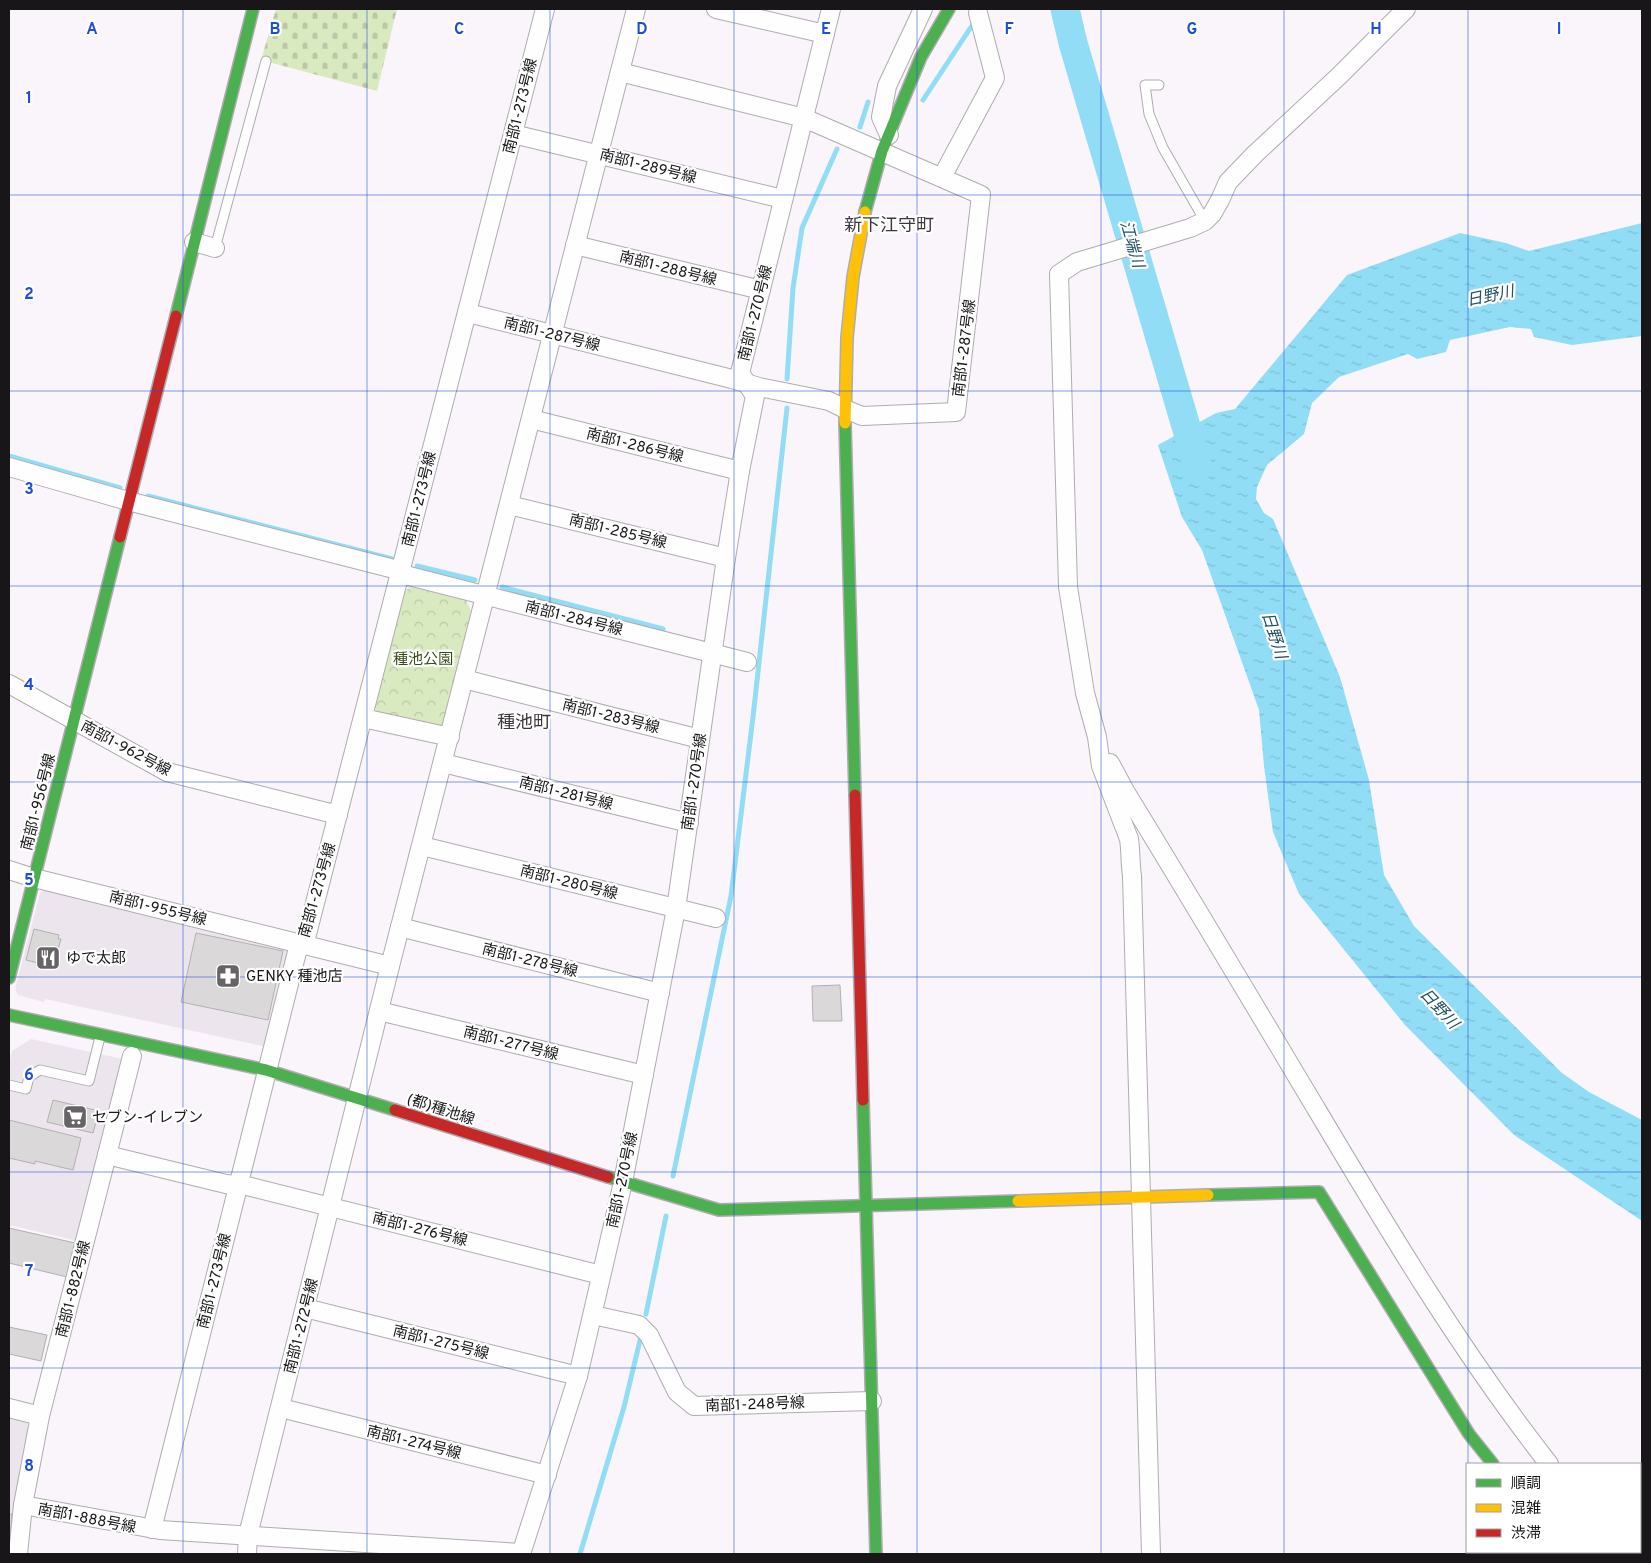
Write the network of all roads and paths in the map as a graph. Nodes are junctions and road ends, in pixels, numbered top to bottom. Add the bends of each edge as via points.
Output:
1 (253, 9) edge
2 (545, 9) edge
3 (636, 9) edge
4 (716, 9) edge
5 (831, 9) edge
6 (923, 9) edge
7 (949, 9) edge
8 (1406, 9) edge
9 (978, 13) dead end
10 (825, 34) junction
11 (266, 61) dead end
12 (620, 72) junction
13 (1159, 85) dead end
14 (804, 118) junction
15 (513, 134) junction
16 (885, 143) junction
17 (598, 154) junction
18 (942, 178) junction
19 (783, 199) junction
20 (1206, 221) junction
21 (194, 242) junction
22 (575, 245) junction
23 (215, 248) joint
24 (761, 290) junction
25 (468, 313) junction
26 (552, 334) junction
27 (746, 383) junction
28 (845, 409) junction
29 (531, 419) junction
30 (9, 466) edge
31 (740, 470) junction
32 (128, 501) junction
33 (510, 505) junction
34 (726, 558) junction
35 (401, 572) junction
36 (486, 595) junction
37 (712, 653) junction
38 (747, 662) dead end
39 (464, 680) junction
40 (9, 684) edge
41 (364, 718) junction
42 (74, 720) junction
43 (450, 737) junction
44 (1097, 738) junction
45 (700, 739) junction
46 (443, 764) junction
47 (338, 815) junction
48 (689, 823) junction
49 (422, 846) junction
50 (9, 870) edge
51 (34, 878) junction
52 (676, 908) junction
53 (716, 918) dead end
54 (400, 927) junction
55 (304, 944) junction
56 (390, 966) junction
57 (9, 978) edge
58 (660, 993) junction
59 (379, 1011) junction
60 (9, 1014) edge
61 (100, 1034) junction
62 (132, 1056) dead end
63 (266, 1070) junction
64 (644, 1075) junction
65 (9, 1085) edge
66 (358, 1098) junction
67 (107, 1155) junction
68 (622, 1182) junction
69 (238, 1185) junction
70 (1140, 1197) junction
71 (866, 1206) junction
72 (330, 1207) junction
73 (601, 1275) junction
74 (305, 1308) junction
75 (593, 1315) junction
76 (578, 1376) junction
77 (872, 1401) junction
78 (9, 1408) edge
79 (280, 1408) junction
80 (40, 1416) junction
81 (1492, 1463) edge
82 (1548, 1463) edge
83 (547, 1475) junction
84 (23, 1506) junction
85 (152, 1529) junction
86 (248, 1535) junction
87 (18, 1554) edge
88 (247, 1554) edge
89 (521, 1554) edge
90 (876, 1554) edge
91 (1151, 1554) edge

1 - 21 street, 南部1-956号線
2 - 15 street, 南部1-273号線
3 - 12 street, 南部1-272号線
4 - 10 street
5 - 10 street, 南部1-270号線
6 - 16 street via 887,86 881,117
7 - 16 street via 921,57
8 - 20 street via 1228,182
9 - 18 street via 995,78
10 - 14 street, 南部1-270号線
11 - 23 lane
12 - 14 street, 南部1-287号線
12 - 17 street, 南部1-272号線
13 - 20 lane via 1145,85 1149,114 1163,148
14 - 16 street, 南部1-287号線
14 - 19 street, 南部1-270号線
15 - 17 street, 南部1-289号線
15 - 25 street, 南部1-273号線
16 - 18 street, 南部1-287号線
16 - 28 street via 864,215 853,276
17 - 19 street, 南部1-289号線
17 - 22 street, 南部1-272号線
18 - 28 street, 南部1-287号線 via 981,196 956,412 862,416
19 - 24 street, 南部1-270号線
20 - 44 street via 1078,262 1058,274 1068,586 1085,693
21 - 23 street
21 - 32 street, 南部1-956号線
22 - 24 street, 南部1-288号線
22 - 26 street, 南部1-272号線
24 - 27 street, 南部1-270号線 via 740,372
25 - 26 street, 南部1-287号線
25 - 35 street, 南部1-273号線
26 - 27 street, 南部1-287号線
26 - 29 street, 南部1-272号線
27 - 28 street, 南部1-287号線 via 829,401
27 - 31 street, 南部1-270号線 via 755,396
28 - 71 street
29 - 31 street, 南部1-286号線
29 - 33 street, 南部1-272号線
30 - 32 street, 南部1-284号線
31 - 34 street, 南部1-270号線
32 - 35 street, 南部1-284号線
32 - 42 street, 南部1-956号線
33 - 34 street, 南部1-285号線
33 - 36 street, 南部1-272号線
34 - 37 street, 南部1-270号線
35 - 36 street, 南部1-284号線
35 - 41 street, 南部1-273号線
36 - 37 street, 南部1-284号線
36 - 39 street, 南部1-272号線
37 - 38 street, 南部1-284号線
37 - 45 street, 南部1-270号線
39 - 43 street, 南部1-272号線
39 - 45 street, 南部1-283号線
40 - 42 street, 南部1-962号線
41 - 43 street
41 - 47 street, 南部1-273号線
42 - 47 street, 南部1-962号線 via 167,772
42 - 51 street, 南部1-956号線
43 - 46 street, 南部1-272号線
44 - 70 street via 1101,766 1131,851
44 - 82 street via 1125,791 1397,1242 1485,1377
45 - 48 street, 南部1-270号線
46 - 48 street, 南部1-281号線
46 - 49 street, 南部1-272号線
47 - 55 street, 南部1-273号線
48 - 52 street, 南部1-270号線
49 - 52 street, 南部1-280号線
49 - 54 street, 南部1-272号線
50 - 51 street, 南部1-955号線
51 - 55 street, 南部1-955号線
51 - 57 street, 南部1-956号線
52 - 53 street, 南部1-280号線
52 - 58 street, 南部1-270号線
54 - 56 street, 南部1-272号線
54 - 58 street, 南部1-278号線
55 - 56 street, 南部1-955号線
55 - 63 street, 南部1-273号線 via 298,948
56 - 59 street, 南部1-272号線
58 - 64 street, 南部1-270号線
59 - 64 street, 南部1-277号線
59 - 66 street, 南部1-272号線
60 - 61 street, (都)種池線
61 - 63 street, (都)種池線
61 - 65 lane via 89,1081 40,1070 29,1077 26,1089
62 - 67 street, 南部1-882号線
63 - 66 street, (都)種池線
63 - 69 street, 南部1-273号線
64 - 68 street, 南部1-270号線
66 - 68 street, (都)種池線
66 - 72 street, 南部1-272号線
67 - 69 street
67 - 80 street, 南部1-882号線
68 - 71 street, (都)種池線 via 719,1210
68 - 73 street, 南部1-270号線
69 - 72 street, 南部1-276号線
69 - 85 street, 南部1-273号線
70 - 71 street, (都)種池線
70 - 81 street, (都)種池線 via 1318,1192 1464,1426
70 - 91 street
71 - 77 street
72 - 73 street, 南部1-276号線
72 - 74 street, 南部1-272号線
73 - 75 street, 南部1-270号線
74 - 76 street, 南部1-275号線
74 - 79 street, 南部1-272号線
75 - 76 street, 南部1-270号線
75 - 77 street, 南部1-248号線 via 639,1325 649,1335 677,1392 694,1406
76 - 83 street, 南部1-270号線
77 - 90 street
78 - 80 street
79 - 83 street, 南部1-274号線
79 - 86 street, 南部1-272号線
80 - 84 street, 南部1-882号線
83 - 89 street, 南部1-270号線
84 - 85 street, 南部1-888号線
84 - 87 street, 南部1-882号線
85 - 86 street
86 - 88 street, 南部1-272号線
86 - 89 street

